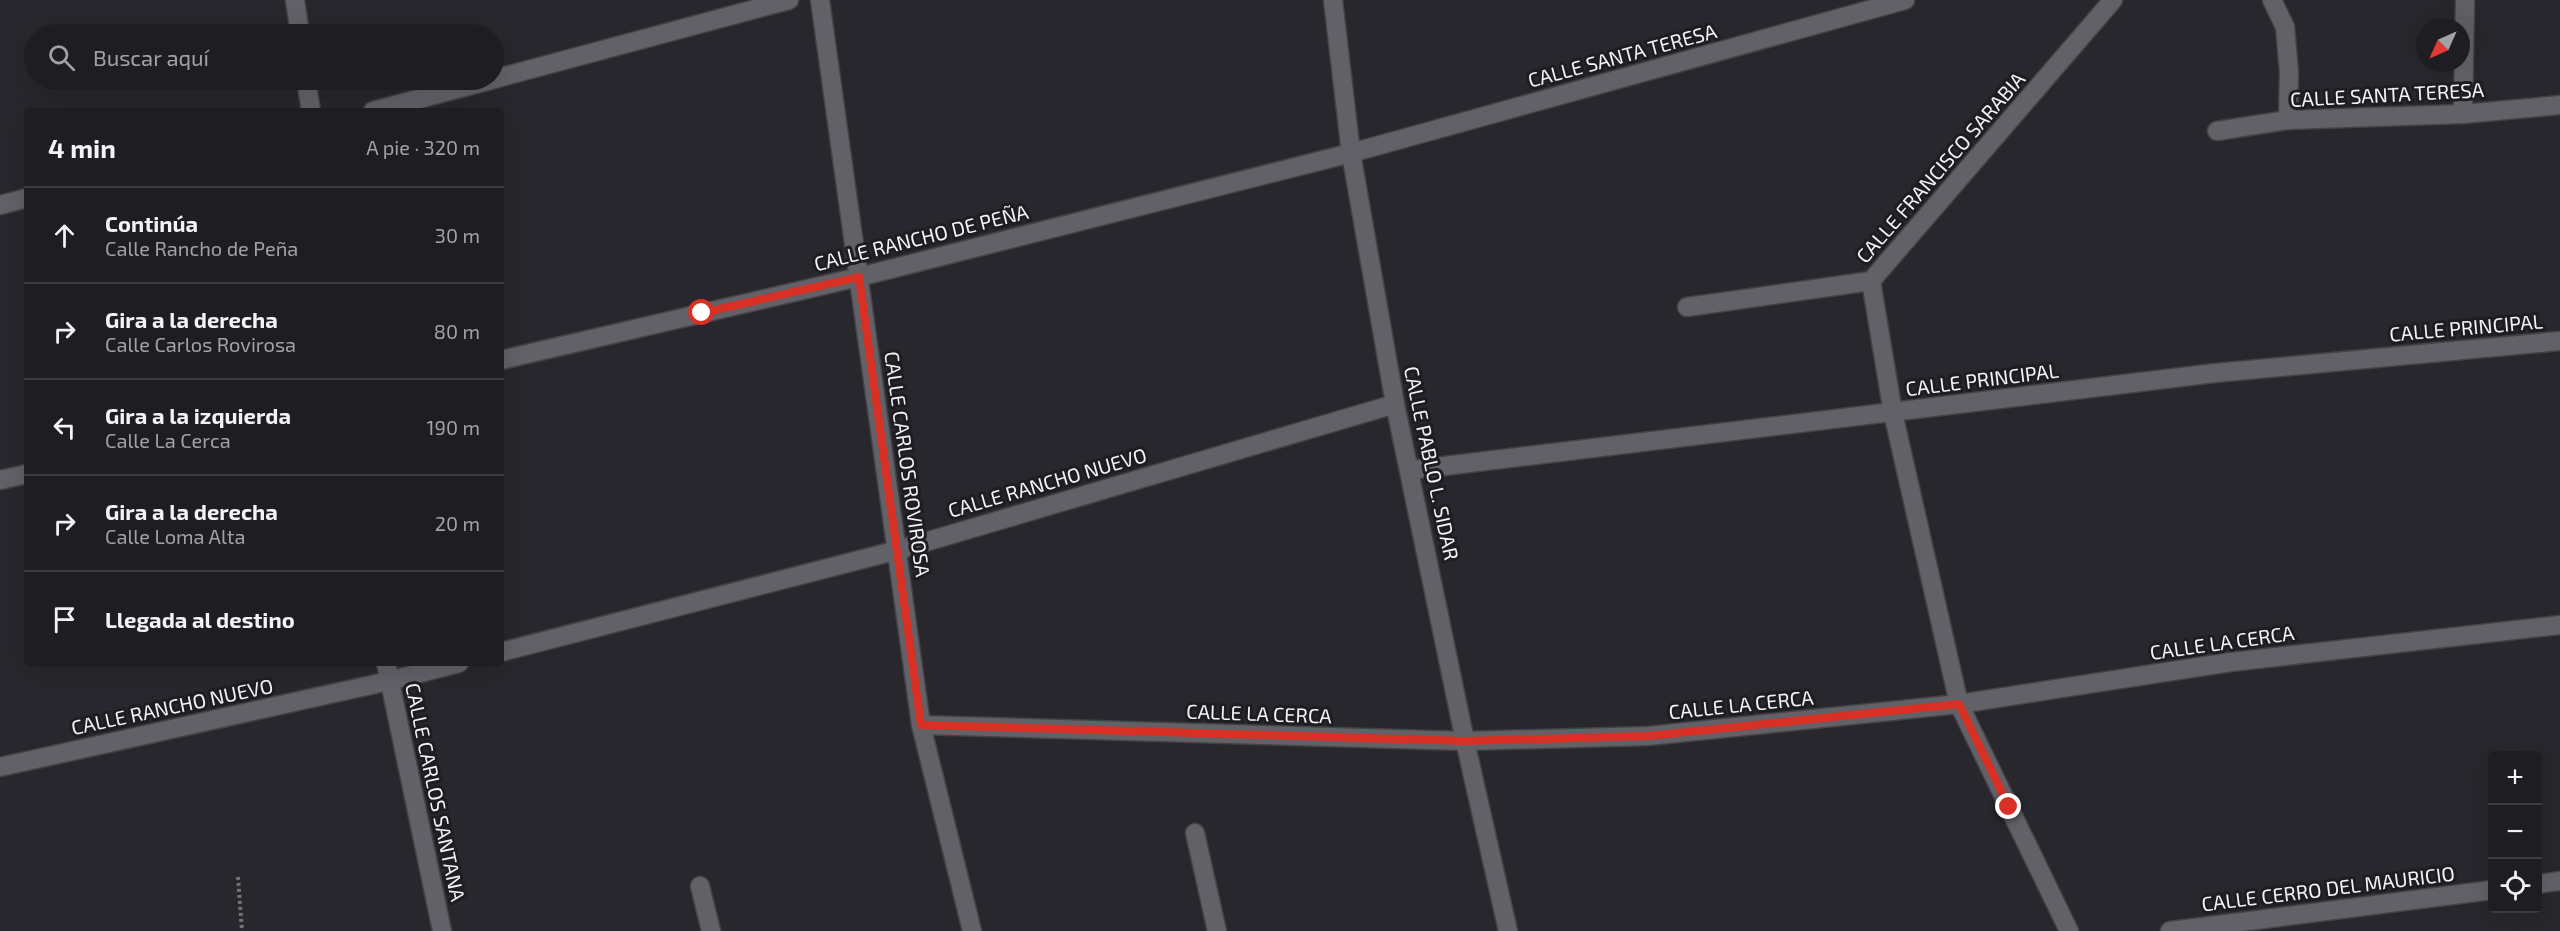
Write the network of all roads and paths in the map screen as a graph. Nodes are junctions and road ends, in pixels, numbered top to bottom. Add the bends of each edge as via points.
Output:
1 (295, 0) edge
2 (789, 0) edge
3 (820, 0) edge
4 (1333, 0) edge
5 (1905, 0) edge
6 (2113, 0) edge
7 (2271, 0) edge
8 (2465, 0) edge
9 (299, 24) edge
10 (504, 76) edge
11 (308, 90) edge
12 (451, 90) edge
13 (2560, 105) edge
14 (311, 108) edge
15 (384, 108) edge
16 (2463, 114) junction
17 (2288, 120) junction
18 (2217, 131) dead end
19 (1351, 153) junction
20 (24, 199) edge
21 (0, 205) edge
22 (859, 277) junction
23 (1871, 281) junction
24 (1687, 307) dead end
25 (2560, 341) edge
26 (504, 359) edge
27 (1395, 404) junction
28 (1893, 413) junction
29 (1411, 470) junction
30 (24, 475) edge
31 (0, 480) edge
32 (898, 550) junction
33 (2560, 625) edge
34 (504, 651) edge
35 (435, 666) edge
36 (388, 672) edge
37 (1959, 704) junction
38 (921, 725) junction
39 (1465, 741) junction
40 (0, 767) edge
41 (1195, 833) dead end
42 (238, 878) dead end
43 (2560, 881) edge
44 (2542, 883) edge
45 (700, 886) dead end
46 (2488, 891) edge
47 (242, 931) edge
48 (442, 931) edge
49 (711, 931) edge
50 (972, 931) edge
51 (1217, 931) edge
52 (1508, 931) edge
53 (2069, 931) edge
54 (2170, 931) edge

1 - 9 street
2 - 10 street
3 - 22 street, CALLE CARLOS ROVIROSA
4 - 19 street, CALLE PABLO L. SIDAR
5 - 19 street, CALLE SANTA TERESA
6 - 23 street, CALLE FRANCISCO SARABIA
7 - 17 street via 2285,27
8 - 16 street
11 - 14 street
12 - 15 street
13 - 16 street, CALLE SANTA TERESA
16 - 17 street, CALLE SANTA TERESA
17 - 18 street, CALLE SANTA TERESA
19 - 22 street, CALLE RANCHO DE PEÑA
19 - 27 street, CALLE PABLO L. SIDAR
20 - 21 street
22 - 26 street, CALLE RANCHO DE PEÑA
22 - 32 street, CALLE CARLOS ROVIROSA
23 - 24 street
23 - 28 street, CALLE FRANCISCO SARABIA
25 - 28 street, CALLE PRINCIPAL via 2215,372
27 - 29 street, CALLE PABLO L. SIDAR
27 - 32 street, CALLE RANCHO NUEVO
28 - 29 street, CALLE PRINCIPAL
28 - 37 street, CALLE FRANCISCO SARABIA
29 - 39 street, CALLE PABLO L. SIDAR
30 - 31 street
32 - 34 street, CALLE RANCHO NUEVO
32 - 38 street, CALLE CARLOS ROVIROSA
33 - 37 street, CALLE LA CERCA via 2231,662
35 - 36 street, CALLE RANCHO NUEVO
36 - 40 street, CALLE RANCHO NUEVO
36 - 48 street, CALLE CARLOS SANTANA
37 - 39 street, CALLE LA CERCA via 1648,736
37 - 53 street, CALLE FRANCISCO SARABIA
38 - 39 street, CALLE LA CERCA
38 - 50 street, CALLE CARLOS ROVIROSA
39 - 52 street, CALLE PABLO L. SIDAR
41 - 51 street
42 - 47 path
43 - 44 street
45 - 49 street
46 - 54 street, CALLE CERRO DEL MAURICIO

